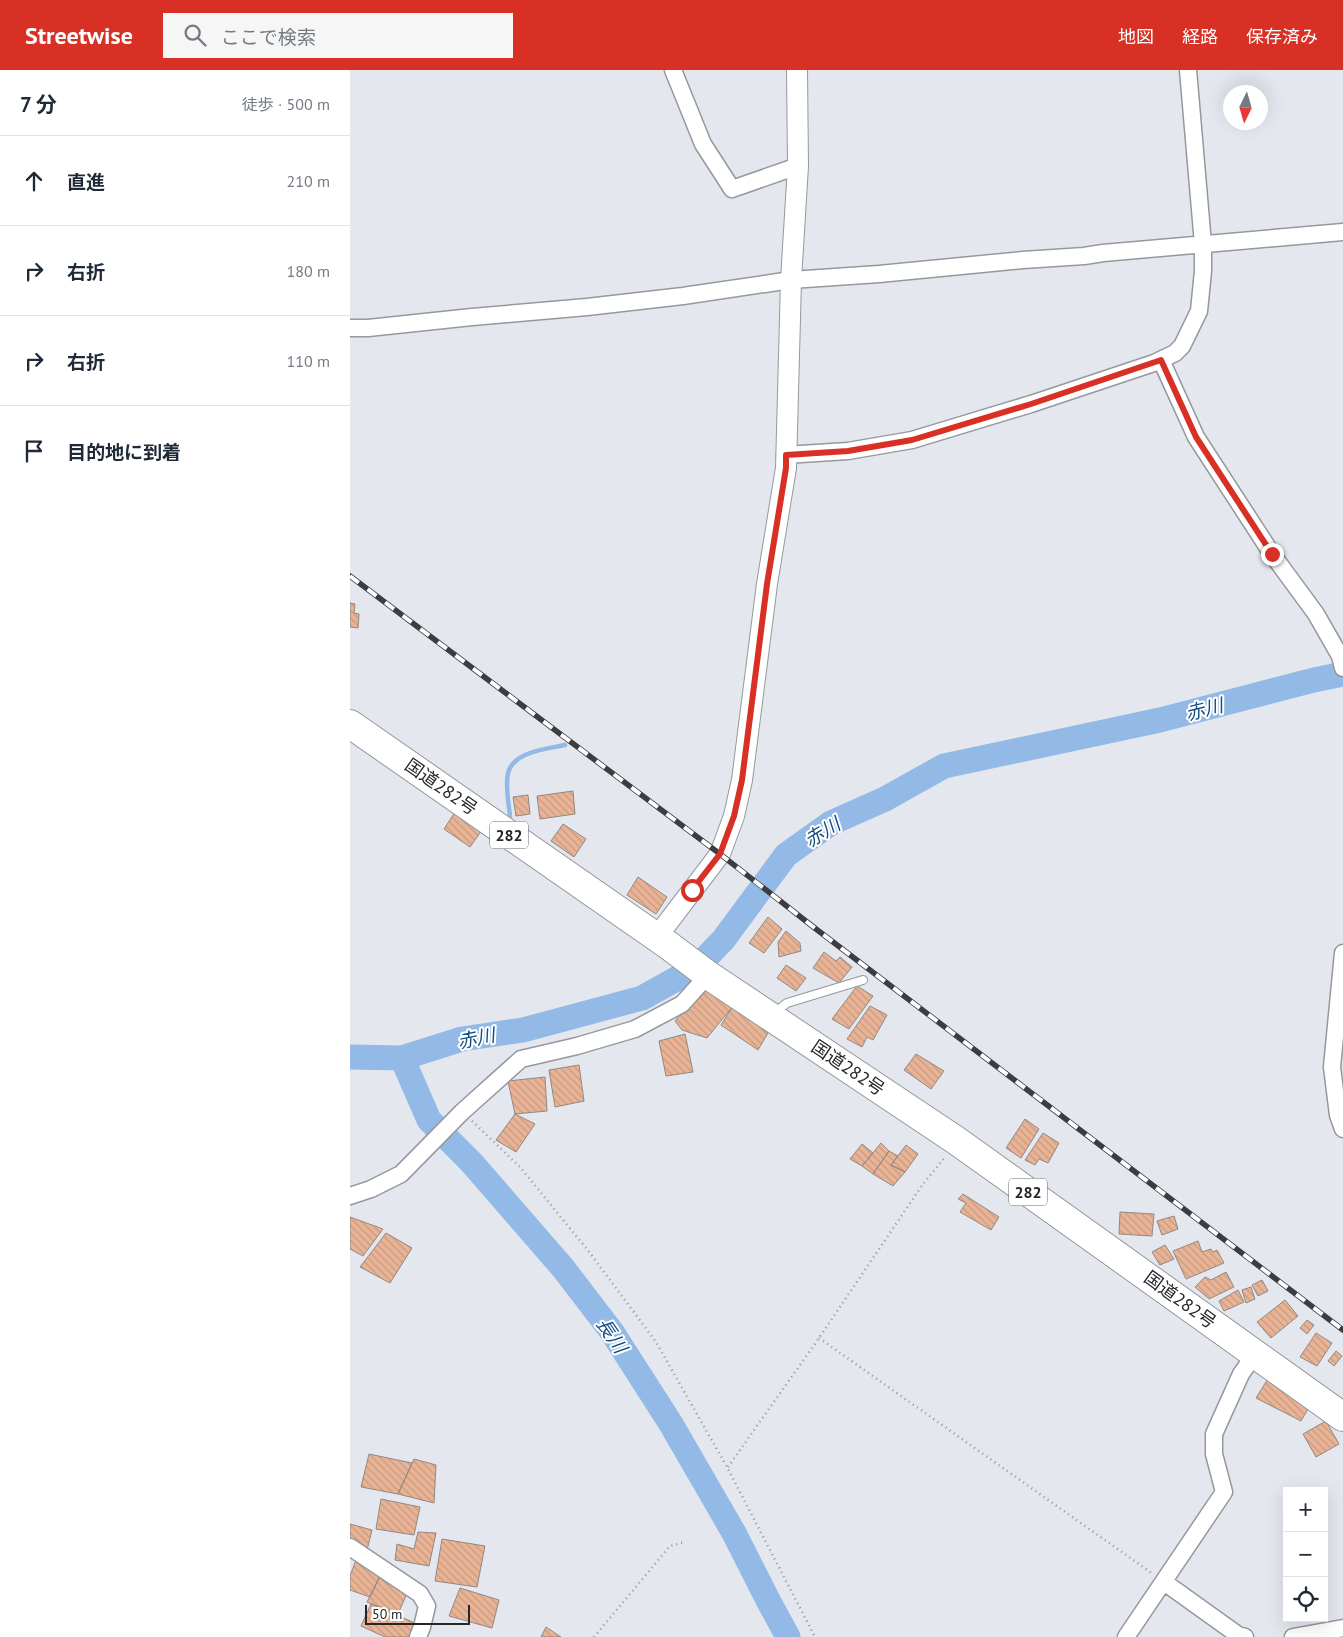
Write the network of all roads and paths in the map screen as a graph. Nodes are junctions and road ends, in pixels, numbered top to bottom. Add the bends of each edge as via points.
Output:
1 (673, 70) edge
2 (798, 70) edge
3 (1188, 70) edge
4 (798, 166) junction
5 (1343, 232) edge
6 (1203, 244) junction
7 (791, 280) junction
8 (350, 328) edge
9 (1161, 360) junction
10 (786, 455) junction
11 (1343, 668) edge
12 (350, 724) edge
13 (662, 941) junction
14 (1343, 953) edge
15 (708, 975) junction
16 (863, 980) dead end
17 (770, 1016) junction
18 (462, 1112) junction
19 (1343, 1129) edge
20 (957, 1141) junction
21 (350, 1196) edge
22 (819, 1338) junction
23 (1255, 1354) junction
24 (1343, 1417) edge
25 (727, 1467) junction
26 (685, 1542) dead end
27 (350, 1547) edge
28 (1164, 1582) junction
29 (1343, 1628) edge
30 (418, 1637) edge
31 (594, 1637) edge
32 (815, 1637) edge
33 (1126, 1637) edge
34 (1245, 1637) edge
35 (1293, 1637) edge

1 - 4 street via 703,144 732,189
2 - 4 street
3 - 6 street
4 - 7 street
5 - 6 street
6 - 7 street
6 - 9 street via 1199,311 1182,346
7 - 8 street via 587,307
7 - 10 street
9 - 10 street via 912,440 848,451
9 - 11 street via 1196,437 1272,554 1316,614 1340,656
10 - 13 street via 742,780 734,816 720,854
12 - 13 highway, 国道282号 / 282
13 - 15 highway, 国道282号 / 282
14 - 19 street via 1332,1067
15 - 17 highway, 国道282号 / 282
15 - 18 street via 682,1004 635,1030 521,1059
16 - 17 lane via 787,1003
17 - 20 highway, 国道282号 / 282
18 - 21 street via 400,1174
18 - 25 path via 520,1166 651,1334
20 - 22 path via 923,1184
20 - 23 highway, 国道282号 / 282
22 - 25 path
22 - 28 path
23 - 24 highway, 国道282号 / 282
23 - 28 street via 1241,1374 1214,1434 1214,1454 1224,1492
25 - 32 path
26 - 31 path via 670,1546
27 - 30 street via 420,1594 427,1606
28 - 33 street
28 - 34 street
29 - 35 street

